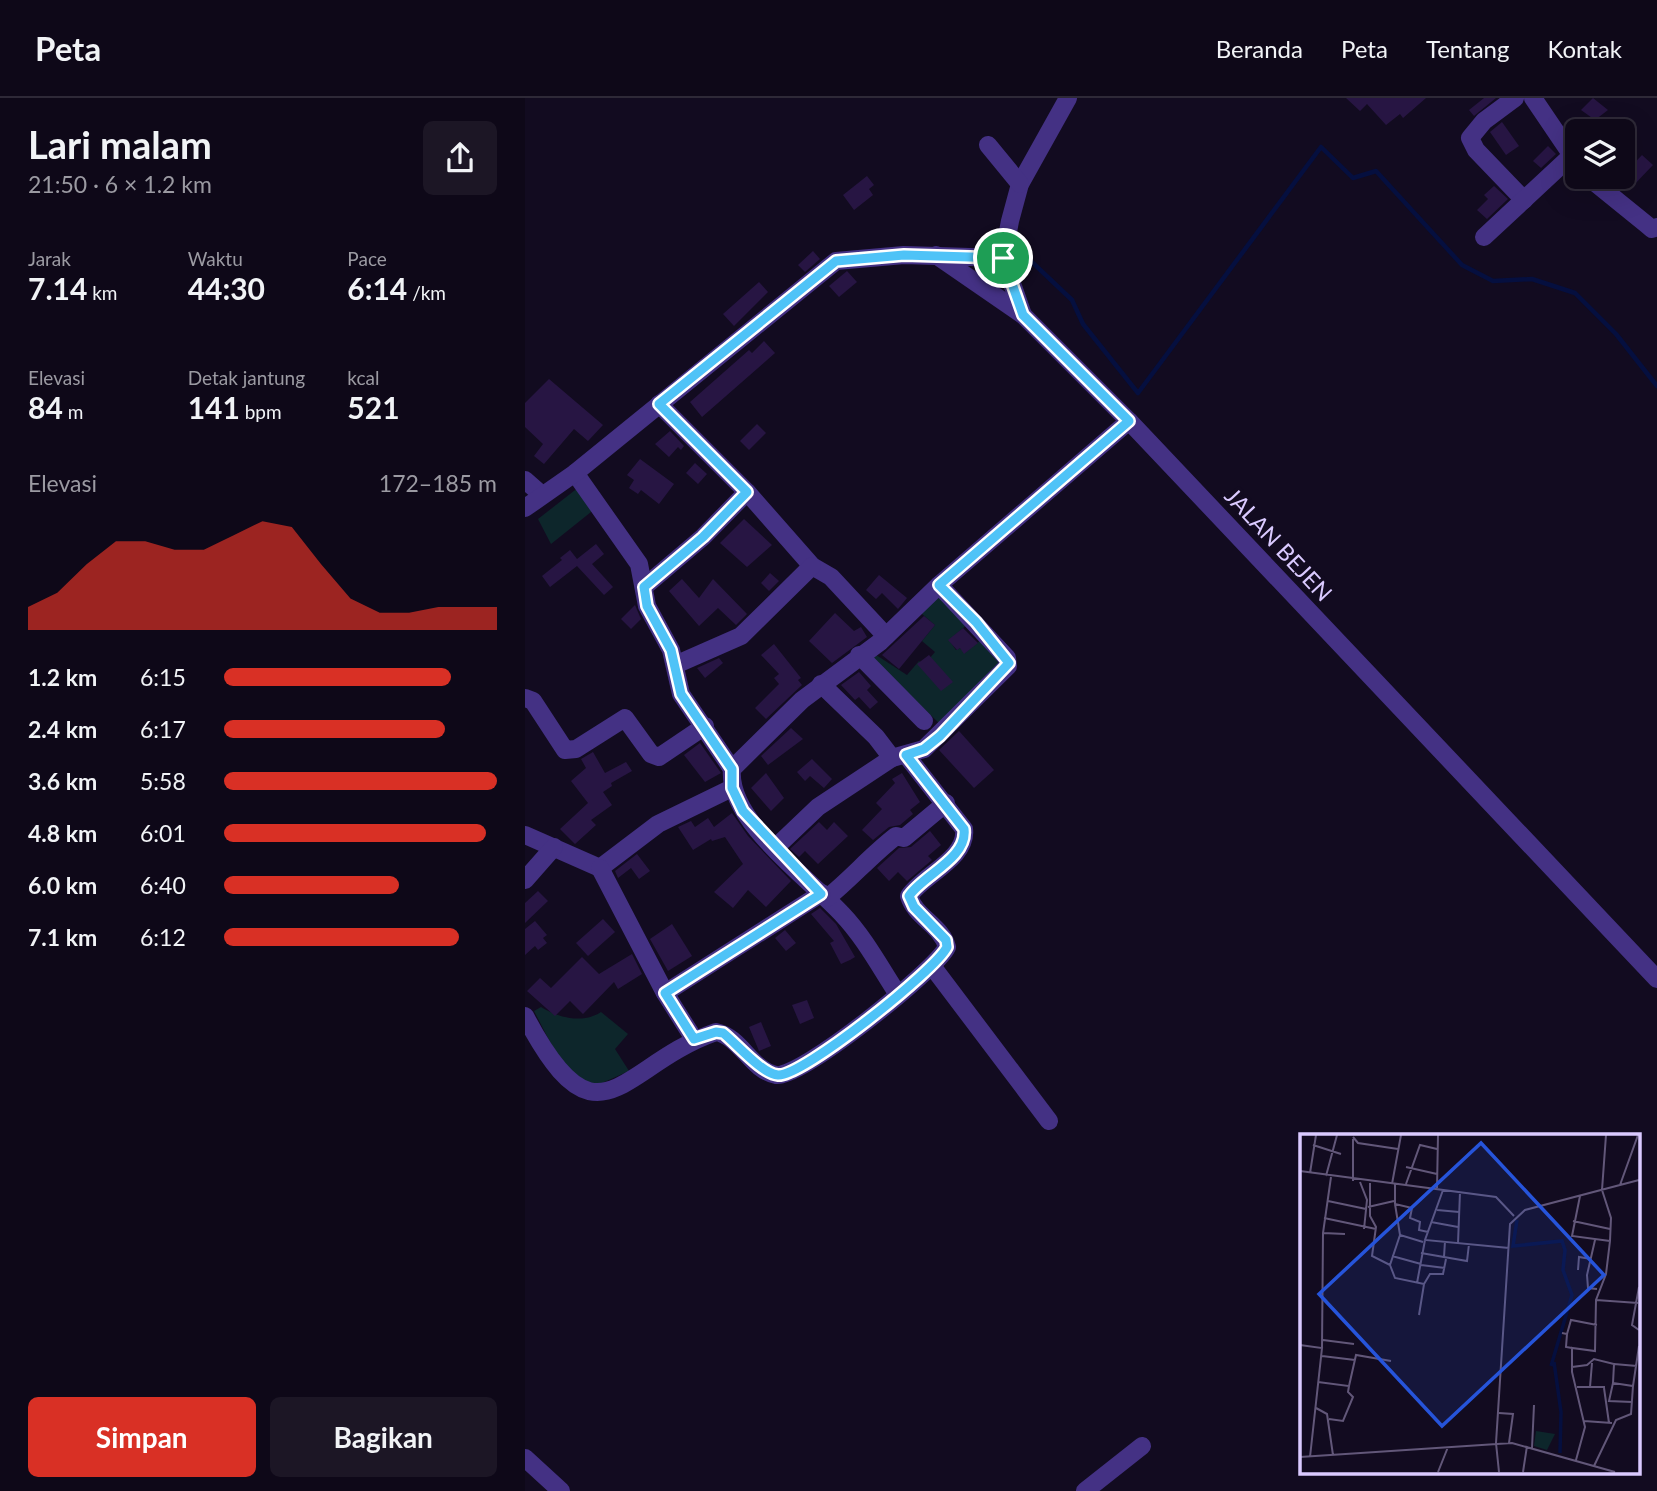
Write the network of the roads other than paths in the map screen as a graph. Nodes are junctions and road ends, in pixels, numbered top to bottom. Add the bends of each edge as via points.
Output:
1 (1068, 98) edge
2 (1514, 98) edge
3 (1532, 98) edge
4 (988, 145) dead end
5 (1565, 146) edge
6 (1565, 167) edge
7 (1020, 184) junction
8 (1602, 189) edge
9 (1524, 201) junction
10 (1657, 227) edge
11 (1484, 237) dead end
12 (936, 255) junction
13 (1003, 258) junction
14 (1023, 315) junction
15 (659, 404) junction
16 (1129, 421) junction
17 (575, 474) junction
18 (525, 480) edge
19 (747, 492) junction
20 (542, 495) junction
21 (525, 508) edge
22 (812, 566) junction
23 (939, 585) junction
24 (644, 587) junction
25 (886, 636) junction
26 (859, 655) junction
27 (675, 665) junction
28 (821, 684) junction
29 (525, 698) edge
30 (924, 721) dead end
31 (705, 726) junction
32 (899, 756) junction
33 (732, 769) junction
34 (732, 788) junction
35 (946, 803) junction
36 (525, 835) edge
37 (554, 847) junction
38 (775, 848) junction
39 (600, 868) junction
40 (525, 880) edge
41 (824, 896) junction
42 (932, 966) junction
43 (1657, 979) edge
44 (665, 993) junction
45 (897, 993) junction
46 (525, 1016) edge
47 (694, 1039) junction
48 (1049, 1121) dead end
49 (1142, 1446) dead end
50 (525, 1458) edge
51 (561, 1491) edge
52 (1084, 1491) edge

1 - 7 street
2 - 9 street via 1470,138
3 - 5 street
4 - 7 street
6 - 9 street
7 - 13 street
8 - 10 street via 1646,225
9 - 11 street
12 - 13 street
12 - 14 street
12 - 15 street via 836,261
13 - 14 street, JALAN BEJEN
14 - 16 street, JALAN BEJEN
15 - 17 street
15 - 19 street
16 - 23 street
16 - 43 street, JALAN BEJEN
17 - 20 street
17 - 24 street via 639,564
18 - 20 street
19 - 22 street
19 - 24 street
20 - 21 street
22 - 25 street via 831,577
22 - 27 street via 741,636
23 - 25 street
23 - 32 street via 1009,663 940,736 924,749
24 - 27 street via 647,606
25 - 26 street
26 - 28 street
26 - 30 street
27 - 31 street via 681,694
28 - 32 street
28 - 33 street
29 - 31 street via 533,701 565,750 576,749 625,718 651,754 659,757
31 - 33 street
32 - 35 street
32 - 38 street via 818,807
33 - 34 street
34 - 38 street via 743,811
34 - 39 street via 658,824
35 - 41 street via 904,838 896,836 866,859 856,875
35 - 42 street via 964,829 963,843 909,896 946,940 944,953
36 - 37 street
37 - 39 street
37 - 40 street
38 - 41 street
39 - 44 street
41 - 44 street
41 - 45 street via 855,929
42 - 45 street
42 - 48 street
44 - 47 street
45 - 47 street via 865,1023 796,1071 777,1075 761,1068 723,1033
46 - 47 street via 561,1072 592,1093 635,1080
49 - 52 street
50 - 51 street

